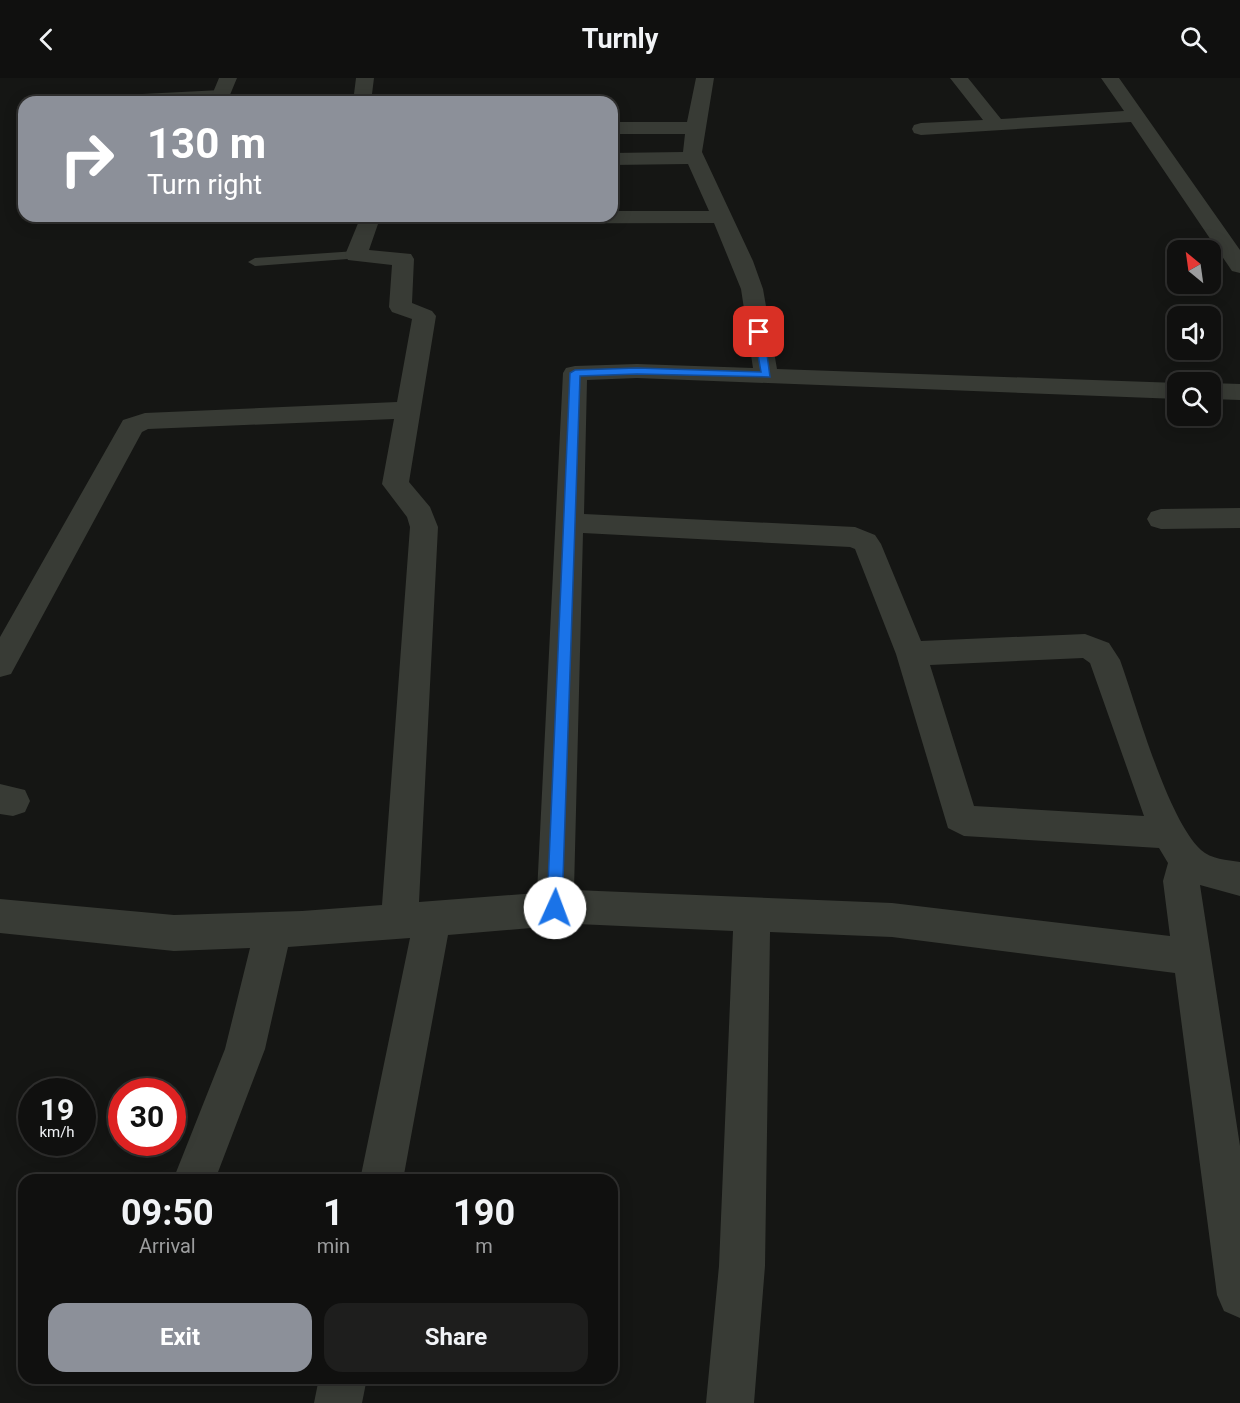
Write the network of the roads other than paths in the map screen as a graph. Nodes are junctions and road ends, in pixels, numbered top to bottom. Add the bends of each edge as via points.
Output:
1 (365, 78) edge
2 (705, 78) edge
3 (959, 78) edge
4 (1110, 78) edge
5 (222, 91) edge
6 (150, 96) edge
7 (363, 96) edge
8 (1136, 116) junction
9 (996, 124) junction
10 (618, 128) edge
11 (695, 128) junction
12 (921, 129) dead end
13 (694, 158) junction
14 (618, 159) edge
15 (618, 217) edge
16 (722, 217) junction
17 (368, 222) edge
18 (356, 255) junction
19 (255, 262) dead end
20 (1240, 266) edge
21 (766, 375) junction
22 (1167, 391) edge
23 (1221, 392) edge
24 (1240, 392) edge
25 (408, 410) junction
26 (1240, 518) edge
27 (1161, 519) dead end
28 (569, 523) junction
29 (911, 654) junction
30 (0, 665) edge
31 (1178, 847) junction
32 (1240, 879) edge
33 (555, 908) junction
34 (752, 914) junction
35 (0, 916) edge
36 (416, 920) junction
37 (273, 930) junction
38 (1192, 957) junction
39 (196, 1174) edge
40 (383, 1174) edge
41 (1240, 1295) edge
42 (342, 1384) edge
43 (338, 1403) edge
44 (730, 1403) edge

1 - 7 street
2 - 11 street
3 - 9 street
4 - 8 street
5 - 6 lane
8 - 9 street
8 - 20 street
9 - 12 street
10 - 11 street
11 - 13 street
13 - 14 street
13 - 16 street
15 - 16 street
16 - 21 street via 752,289
17 - 18 street
18 - 19 lane
18 - 25 street via 403,259 400,308 424,314
21 - 22 street
21 - 28 street via 575,373
23 - 24 street
25 - 30 street via 145,421 132,426
25 - 36 street via 395,484 420,514 424,527
26 - 27 street
28 - 29 street via 855,537 871,551
28 - 33 street
29 - 31 street via 964,821
29 - 31 street via 1085,646 1098,651 1154,797
31 - 32 street via 1205,872
31 - 38 street
33 - 34 street
33 - 36 street
34 - 38 street via 892,920
34 - 44 street via 742,1266
35 - 37 street via 174,933
36 - 37 street
36 - 40 street
37 - 39 street via 245,1049
38 - 41 street
42 - 43 street

